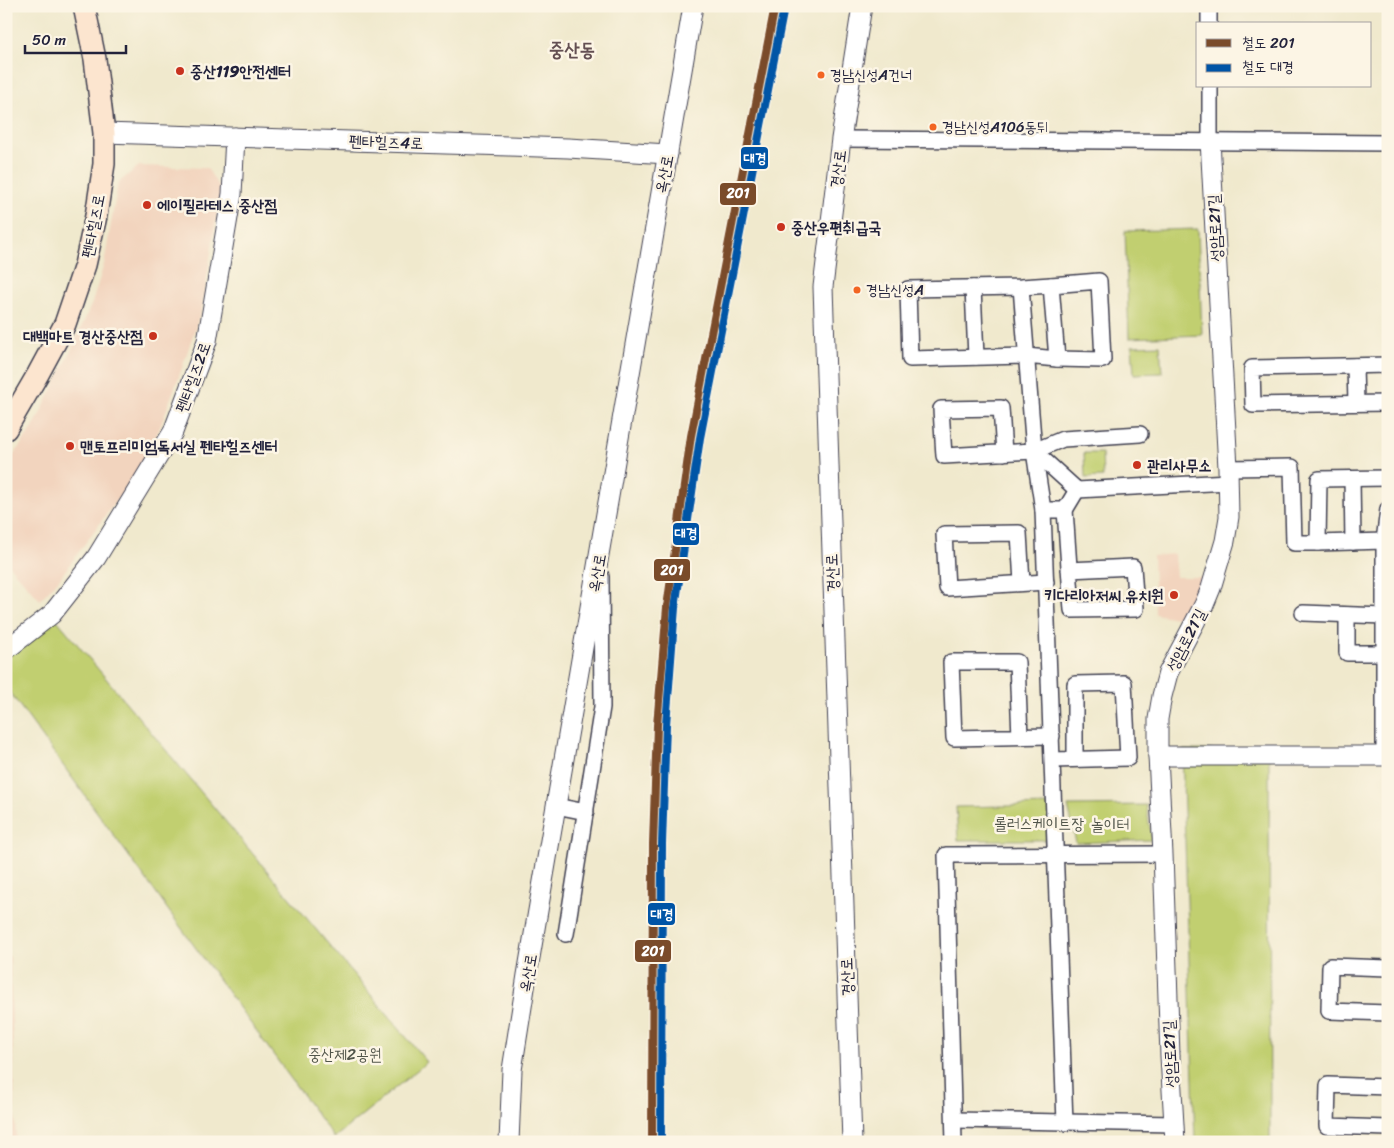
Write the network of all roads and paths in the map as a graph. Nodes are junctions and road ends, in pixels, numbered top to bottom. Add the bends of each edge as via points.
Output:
1 (84, 6) edge
2 (693, 6) edge
3 (862, 6) edge
4 (1209, 6) edge
5 (1209, 22) edge
6 (1210, 88) edge
7 (104, 133) junction
8 (235, 137) junction
9 (841, 139) junction
10 (1210, 140) junction
11 (1388, 143) edge
12 (668, 154) junction
13 (1051, 285) junction
14 (973, 288) junction
15 (1022, 288) junction
16 (1026, 356) junction
17 (976, 357) junction
18 (1057, 359) junction
19 (1388, 365) edge
20 (1355, 366) junction
21 (1356, 403) junction
22 (1388, 403) edge
23 (6, 429) edge
24 (1140, 434) dead end
25 (1034, 451) junction
26 (1004, 453) junction
27 (1228, 475) junction
28 (1388, 478) edge
29 (1352, 480) junction
30 (1077, 490) junction
31 (1388, 509) edge
32 (1043, 510) junction
33 (1065, 510) junction
34 (1384, 541) junction
35 (1353, 542) junction
36 (1318, 543) junction
37 (601, 547) junction
38 (1069, 570) junction
39 (1046, 582) junction
40 (1022, 583) junction
41 (1386, 586) edge
42 (1303, 613) dead end
43 (1348, 614) junction
44 (1384, 616) junction
45 (6, 650) edge
46 (1384, 653) junction
47 (1052, 736) junction
48 (1020, 737) junction
49 (1158, 756) junction
50 (1386, 756) edge
51 (1075, 759) junction
52 (1053, 760) junction
53 (556, 806) junction
54 (586, 812) junction
55 (1056, 854) junction
56 (1163, 854) junction
57 (566, 934) dead end
58 (1388, 968) edge
59 (1388, 1013) edge
60 (1388, 1087) edge
61 (954, 1120) junction
62 (1065, 1123) junction
63 (1388, 1128) edge
64 (1175, 1133) edge
65 (509, 1142) edge
66 (852, 1142) edge
67 (954, 1142) edge

1 - 7 main road, 펜타힐즈로 via 95,59
2 - 12 street, 옥산로
3 - 9 street, 경산로
4 - 5 street
6 - 10 street
7 - 8 street, 펜타힐즈4로
7 - 23 main road, 펜타힐즈로 via 104,164 85,265 65,324
8 - 12 street, 펜타힐즈4로
8 - 45 street, 펜타힐즈2로 via 232,194 207,341 173,432 96,558 52,614
9 - 10 street
9 - 66 street, 경산로 via 823,287 823,324
10 - 11 street
10 - 27 street, 성암로21길
12 - 37 street, 옥산로
13 - 15 street
13 - 18 street
13 - 18 street via 1099,281 1103,360
14 - 15 street
14 - 17 street
14 - 17 street via 908,289 910,358
15 - 16 street
16 - 17 street
16 - 18 street
16 - 25 street
19 - 20 street
20 - 21 street
20 - 21 street via 1252,368 1253,405
21 - 22 street
24 - 25 street via 1063,439
25 - 26 street
25 - 30 street
25 - 32 street
26 - 26 street via 944,456 941,409 1001,408
27 - 30 street
27 - 36 street via 1292,467 1294,543
27 - 49 street, 성암로21길 via 1229,517 1225,542 1204,605 1168,673 1158,719
28 - 29 street
29 - 35 street
29 - 36 street via 1319,479
30 - 33 street
31 - 34 street
32 - 33 street
32 - 39 street
33 - 38 street
34 - 35 street
34 - 41 street
35 - 36 street
37 - 53 street, 옥산로
37 - 54 street via 602,708
38 - 38 street via 1072,610 1136,608 1133,567
39 - 40 street
39 - 47 street
40 - 40 street via 947,588 944,534 1019,533
41 - 44 street
42 - 43 street
43 - 44 street
43 - 46 street via 1347,653
44 - 46 street
46 - 50 street
47 - 48 street
47 - 52 street
48 - 48 street via 954,738 951,662 1017,662
49 - 50 street
49 - 56 street, 성암로21길
51 - 51 street via 1128,758 1124,683 1075,684
51 - 52 street
52 - 55 street
53 - 54 street
53 - 65 street, 옥산로 via 512,1070
54 - 57 street
55 - 56 street
55 - 61 street via 946,855
55 - 62 street
56 - 64 street, 성암로21길
58 - 59 street via 1330,966 1329,1011
60 - 63 street via 1328,1085 1327,1126
61 - 62 street
61 - 67 street
62 - 64 street

